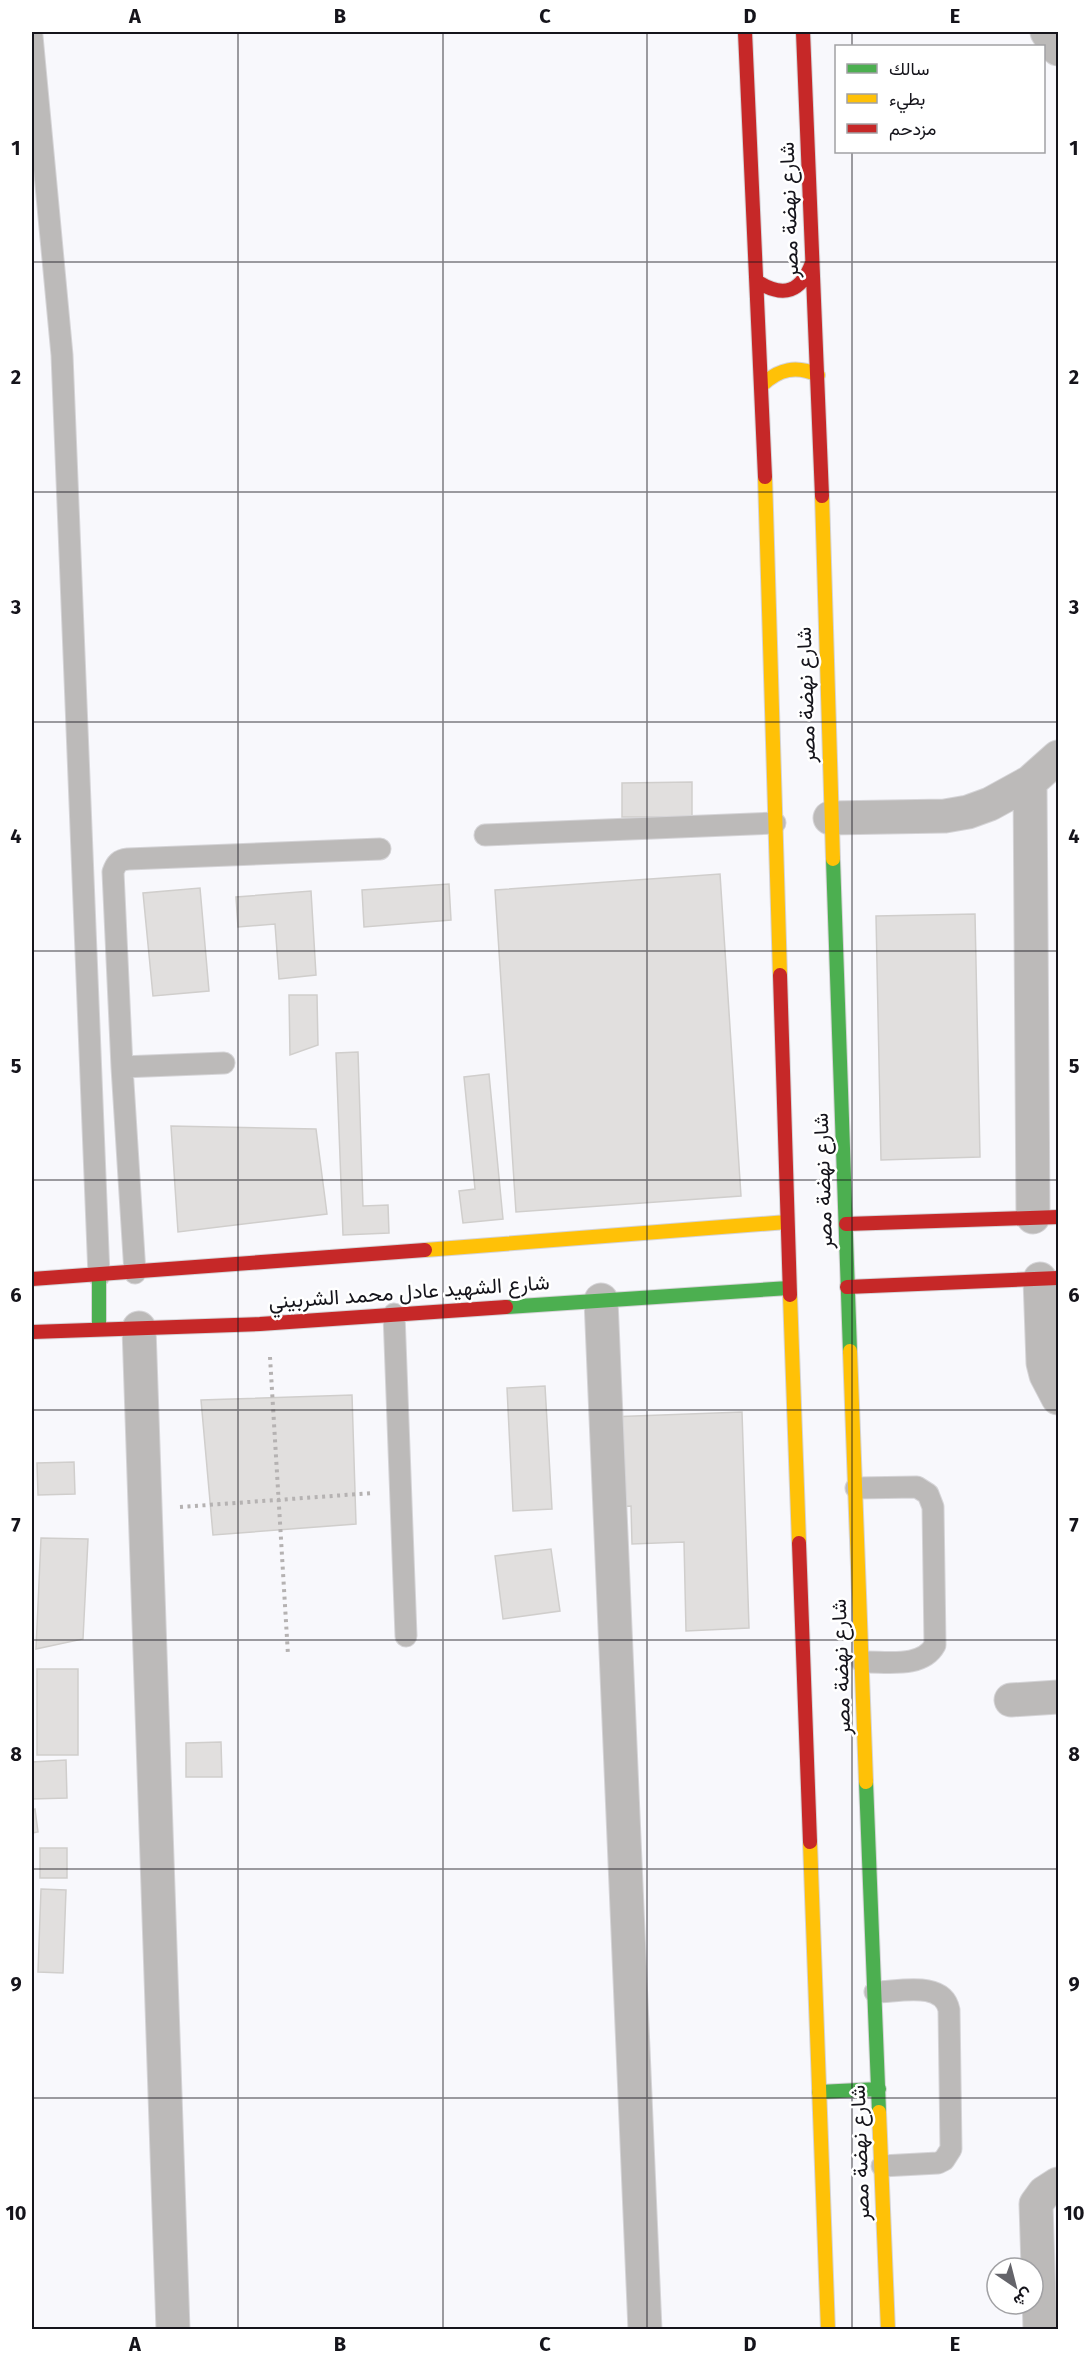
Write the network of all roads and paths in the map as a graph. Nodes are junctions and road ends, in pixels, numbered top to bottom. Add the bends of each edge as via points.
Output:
1 (745, 32) edge
2 (803, 32) edge
3 (1047, 32) edge
4 (32, 36) edge
5 (1059, 49) edge
6 (812, 263) junction
7 (758, 282) junction
8 (818, 375) junction
9 (762, 385) junction
10 (1059, 757) edge
11 (1030, 782) junction
12 (830, 818) junction
13 (775, 823) junction
14 (485, 835) dead end
15 (380, 849) dead end
16 (1045, 984) edge
17 (224, 1063) dead end
18 (122, 1067) junction
19 (1046, 1217) edge
20 (787, 1222) junction
21 (846, 1224) junction
22 (135, 1273) junction
23 (99, 1276) junction
24 (1049, 1278) edge
25 (32, 1279) edge
26 (847, 1287) junction
27 (789, 1288) junction
28 (601, 1300) junction
29 (394, 1314) junction
30 (268, 1323) junction
31 (139, 1328) junction
32 (99, 1329) junction
33 (32, 1332) edge
34 (1059, 1398) edge
35 (856, 1488) junction
36 (401, 1491) junction
37 (279, 1500) junction
38 (146, 1510) junction
39 (406, 1636) dead end
40 (288, 1655) dead end
41 (862, 1662) junction
42 (1059, 1697) edge
43 (1011, 1700) dead end
44 (875, 1992) junction
45 (879, 2089) junction
46 (819, 2092) junction
47 (882, 2166) junction
48 (1059, 2184) edge
49 (173, 2330) edge
50 (645, 2330) edge
51 (828, 2330) edge
52 (888, 2330) edge
53 (1040, 2330) edge

1 - 7 street, شارع نهضة مصر
2 - 6 street, شارع نهضة مصر
3 - 5 street
4 - 23 lane via 62,355
6 - 7 street via 804,281 795,288 776,291
6 - 8 street, شارع نهضة مصر
7 - 9 street, شارع نهضة مصر
8 - 9 street via 787,368
8 - 12 street, شارع نهضة مصر
9 - 13 street, شارع نهضة مصر
10 - 11 street
11 - 12 street via 990,804 957,814
11 - 16 street
12 - 21 street, شارع نهضة مصر
13 - 14 lane
13 - 20 street, شارع نهضة مصر
15 - 18 lane via 128,859 115,865
16 - 19 street
17 - 18 lane
18 - 22 lane
19 - 21 street
20 - 22 street, شارع الشهيد عادل محمد الشربيني
20 - 27 street, شارع نهضة مصر
21 - 26 street, شارع نهضة مصر
22 - 23 street, شارع الشهيد عادل محمد الشربيني
23 - 25 street, شارع الشهيد عادل محمد الشربيني
23 - 32 street
24 - 26 street
24 - 34 street via 1043,1363
26 - 35 street, شارع نهضة مصر
27 - 28 street, شارع الشهيد عادل محمد الشربيني
27 - 46 street, شارع نهضة مصر
28 - 29 street, شارع الشهيد عادل محمد الشربيني
28 - 50 street
29 - 30 street, شارع الشهيد عادل محمد الشربيني
29 - 36 lane
30 - 31 street, شارع الشهيد عادل محمد الشربيني
30 - 37 path
31 - 32 street, شارع الشهيد عادل محمد الشربيني
31 - 38 street
32 - 33 street, شارع الشهيد عادل محمد الشربيني
35 - 41 street, شارع نهضة مصر
35 - 41 lane via 917,1487 928,1494 933,1507 935,1645 927,1656 915,1661
36 - 37 path
36 - 39 lane
37 - 38 path
37 - 40 path
38 - 49 street
41 - 44 street, شارع نهضة مصر
42 - 43 street
44 - 45 street, شارع نهضة مصر
44 - 47 lane via 933,1991 945,1999 949,2010 951,2149 938,2163
45 - 46 street
45 - 47 street, شارع نهضة مصر
46 - 51 street, شارع نهضة مصر
47 - 52 street, شارع نهضة مصر
48 - 53 street via 1044,2193 1036,2204

